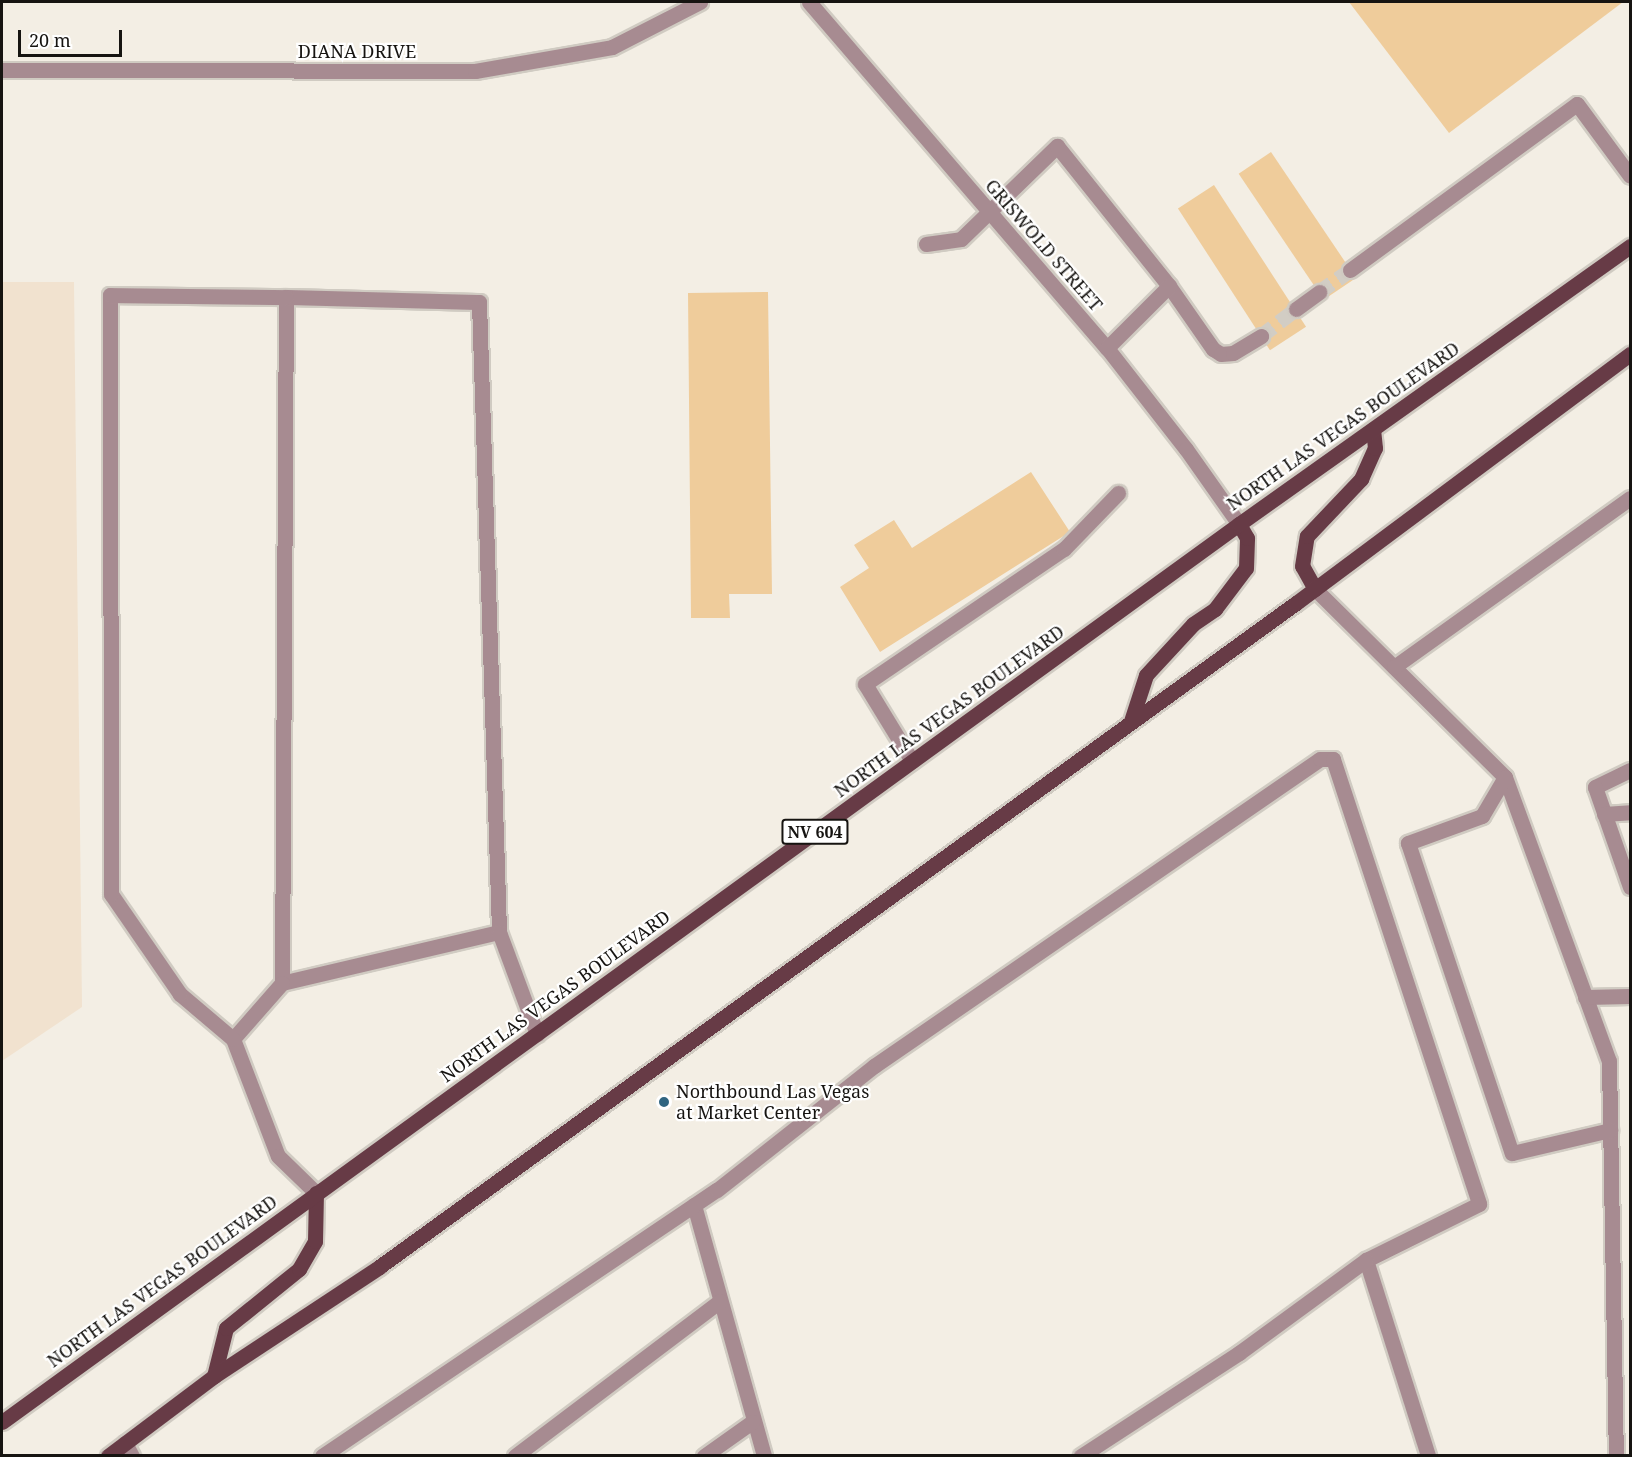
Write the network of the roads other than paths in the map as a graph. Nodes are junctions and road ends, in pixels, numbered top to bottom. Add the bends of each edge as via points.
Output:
1 (699, 2) edge
2 (809, 2) edge
3 (2, 70) edge
4 (1630, 176) edge
5 (991, 213) junction
6 (926, 244) dead end
7 (1630, 246) edge
8 (1350, 270) tunnel mouth
9 (1169, 286) junction
10 (1319, 292) tunnel mouth
11 (286, 297) junction
12 (1296, 309) tunnel mouth
13 (1261, 336) tunnel mouth
14 (1107, 348) junction
15 (1630, 354) edge
16 (1373, 429) junction
17 (1118, 493) dead end
18 (1630, 498) edge
19 (1239, 524) junction
20 (1315, 589) junction
21 (1394, 667) junction
22 (1131, 721) junction
23 (912, 761) junction
24 (1630, 770) edge
25 (1505, 777) junction
26 (1630, 812) edge
27 (1604, 814) junction
28 (1630, 887) edge
29 (499, 932) junction
30 (282, 983) junction
31 (1630, 996) edge
32 (1585, 997) junction
33 (537, 1034) junction
34 (234, 1039) junction
35 (1610, 1130) junction
36 (316, 1193) junction
37 (694, 1205) junction
38 (1366, 1260) junction
39 (720, 1301) junction
40 (214, 1376) junction
41 (2, 1422) edge
42 (752, 1422) junction
43 (128, 1449) edge
44 (1621, 1454) edge
45 (108, 1455) edge
46 (322, 1455) edge
47 (515, 1455) edge
48 (704, 1455) edge
49 (764, 1455) edge
50 (1081, 1455) edge
51 (1428, 1455) edge

1 - 3 street, DIANA DRIVE via 612,47 475,71
2 - 5 street, GRISWOLD STREET
4 - 8 street via 1578,104
5 - 6 street via 961,239
5 - 9 street via 1057,146
5 - 14 street, GRISWOLD STREET
7 - 16 main road, NORTH LAS VEGAS BOULEVARD / NV 604
9 - 13 street via 1213,349 1221,354 1233,353
9 - 14 street
10 - 12 street
11 - 29 street via 479,302
11 - 30 street
11 - 34 street via 110,296 111,894 180,994
14 - 19 street, GRISWOLD STREET
15 - 20 main road
16 - 19 main road, NORTH LAS VEGAS BOULEVARD / NV 604
16 - 20 main road via 1375,448 1361,479 1307,536 1302,566
17 - 23 street via 1064,549 865,684
18 - 21 street
19 - 22 main road via 1247,538 1246,568 1215,609 1193,624 1146,675
19 - 23 main road, NORTH LAS VEGAS BOULEVARD / NV 604
20 - 21 street
20 - 22 main road
21 - 25 street
22 - 40 main road via 379,1267
23 - 33 main road, NORTH LAS VEGAS BOULEVARD / NV 604
24 - 27 street via 1595,787
25 - 32 street
25 - 35 street via 1482,816 1408,843 1512,1153
26 - 27 street
27 - 28 street
29 - 30 street
29 - 33 street
30 - 34 street
31 - 32 street
32 - 35 street via 1609,1061
33 - 36 main road, NORTH LAS VEGAS BOULEVARD / NV 604
34 - 36 street via 278,1156
35 - 44 street
36 - 40 main road via 315,1241 299,1269 226,1328
36 - 41 main road, NORTH LAS VEGAS BOULEVARD / NV 604
37 - 38 street via 873,1066 1320,759 1333,759 1479,1204
37 - 39 street
37 - 46 street
38 - 50 street via 1239,1353
38 - 51 street
39 - 42 street
39 - 47 street
40 - 43 main road
42 - 48 street
42 - 49 street
43 - 45 main road

